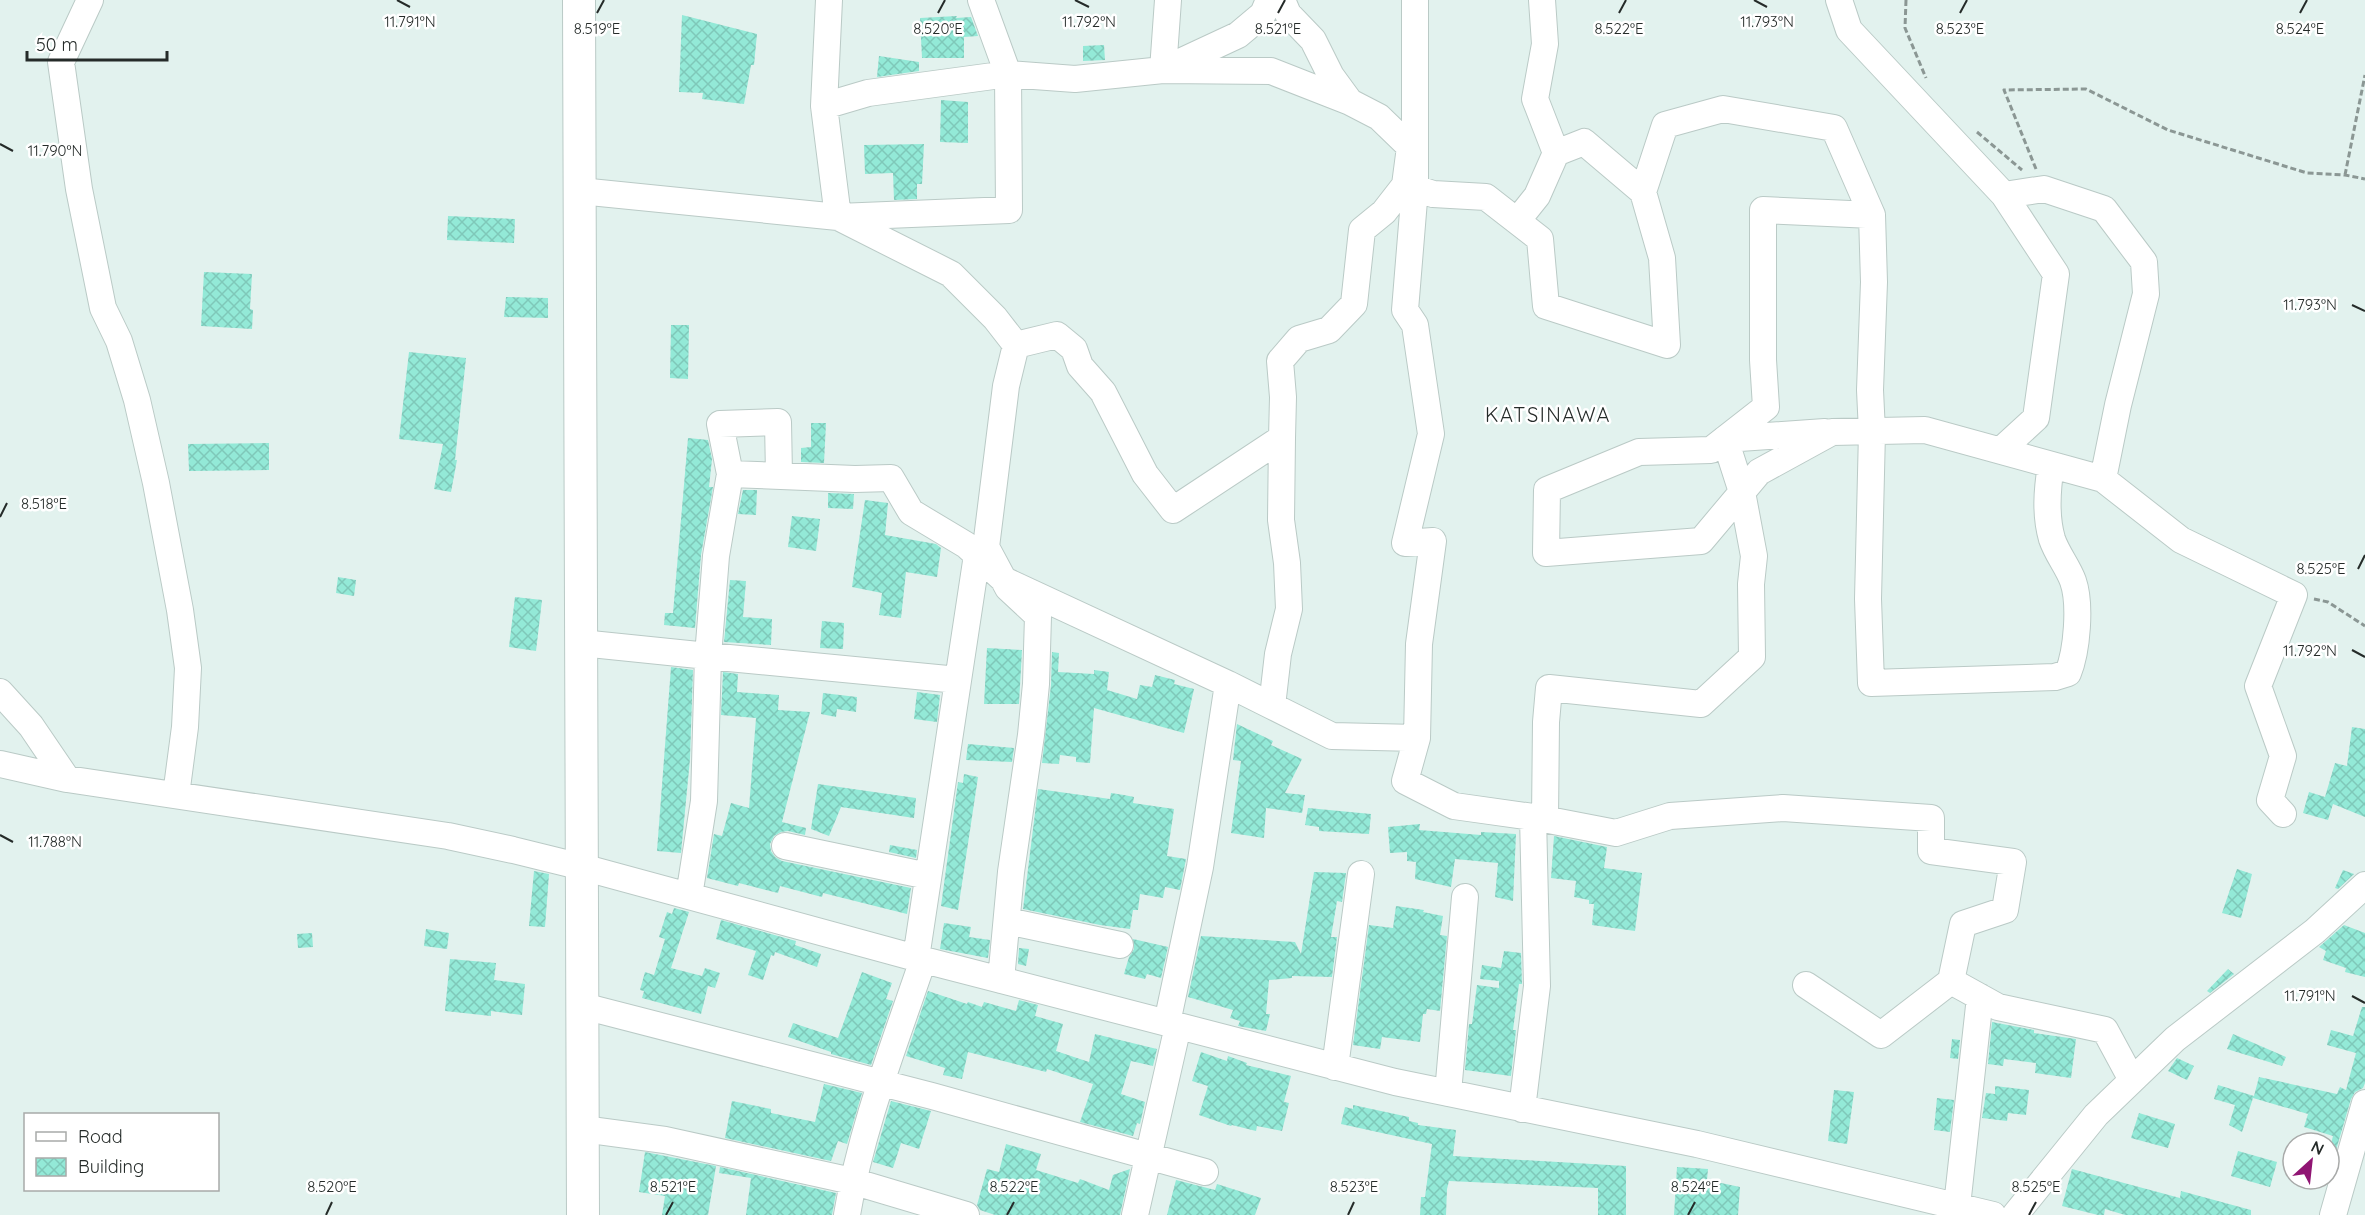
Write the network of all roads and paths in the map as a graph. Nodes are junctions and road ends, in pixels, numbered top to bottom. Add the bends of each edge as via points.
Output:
1 (90, 0) edge
2 (579, 0) edge
3 (829, 0) edge
4 (981, 0) edge
5 (1168, 0) edge
6 (1269, 0) edge
7 (1282, 0) edge
8 (1415, 0) edge
9 (1542, 0) edge
10 (1839, 0) edge
11 (1906, 0) edge
12 (1162, 70) junction
13 (1008, 74) junction
14 (2365, 75) edge
15 (1929, 85) dead end
16 (1350, 102) junction
17 (824, 106) junction
18 (1976, 131) dead end
19 (1556, 153) junction
20 (2345, 175) junction
21 (2365, 179) edge
22 (1410, 187) junction
23 (2044, 189) junction
24 (580, 191) junction
25 (1643, 192) junction
26 (2004, 195) junction
27 (1872, 215) junction
28 (838, 217) junction
29 (1517, 221) junction
30 (1016, 345) junction
31 (1832, 432) junction
32 (1872, 432) junction
33 (1282, 438) junction
34 (1725, 439) junction
35 (2001, 450) junction
36 (2051, 465) junction
37 (730, 474) junction
38 (779, 475) junction
39 (2103, 479) junction
40 (1742, 492) junction
41 (977, 555) junction
42 (1004, 580) junction
43 (2294, 595) junction
44 (2365, 626) edge
45 (581, 643) junction
46 (708, 656) junction
47 (958, 680) junction
48 (1228, 684) junction
49 (0, 692) edge
50 (1272, 706) junction
51 (1417, 738) junction
52 (0, 764) edge
53 (68, 779) junction
54 (176, 795) junction
55 (2283, 814) dead end
56 (1539, 818) junction
57 (784, 846) dead end
58 (582, 867) junction
59 (1361, 874) dead end
60 (928, 876) junction
61 (2365, 885) edge
62 (689, 896) junction
63 (1465, 897) dead end
64 (1006, 921) junction
65 (1120, 945) dead end
66 (919, 959) junction
67 (1001, 980) junction
68 (1951, 981) junction
69 (1806, 985) dead end
70 (1980, 997) junction
71 (583, 1006) junction
72 (1173, 1025) junction
73 (1335, 1067) junction
74 (2132, 1080) junction
75 (881, 1083) junction
76 (1448, 1093) junction
77 (2365, 1103) edge
78 (1522, 1108) junction
79 (583, 1129) junction
80 (1148, 1158) junction
81 (1206, 1172) dead end
82 (852, 1181) junction
83 (1957, 1211) edge
84 (583, 1215) edge
85 (847, 1215) edge
86 (966, 1215) edge
87 (1135, 1215) edge
88 (1993, 1215) edge
89 (2014, 1215) edge
90 (2333, 1215) edge

1 - 54 street via 61,62 79,189 103,308 119,341 137,400 180,610 188,668
2 - 24 main road
3 - 17 street
4 - 13 street
5 - 12 street
6 - 12 street via 1263,14 1238,35
7 - 16 street via 1288,14 1313,40
8 - 22 street
9 - 19 street via 1545,44 1535,99
10 - 26 street via 1849,30
11 - 15 path via 1905,28
12 - 13 street via 1075,79
12 - 16 street via 1271,71
13 - 17 street via 868,93
13 - 28 street via 1009,210
14 - 20 path
16 - 22 street via 1379,117 1410,147
17 - 28 street
18 - 23 path
19 - 25 street via 1584,142
19 - 29 street via 1537,196
20 - 21 path
20 - 23 path via 2307,173 2168,130 2086,89 2004,90
22 - 29 street via 1433,194 1486,197
22 - 33 street via 1362,230 1354,304 1329,330 1299,339 1280,361
22 - 51 street via 1404,310 1415,325 1431,434 1405,543 1433,541 1419,644
23 - 26 street
23 - 39 street via 2104,209 2144,262 2146,294
24 - 28 street
24 - 45 main road
25 - 27 street via 1665,125 1723,109 1834,128
25 - 29 street via 1662,258 1667,345 1546,306 1540,239
26 - 35 street via 2056,274 2036,418
27 - 32 street
27 - 34 street via 1763,210 1766,407
28 - 30 street via 951,274
30 - 33 street via 1057,335 1074,349 1080,366 1103,392 1146,474 1173,510
30 - 42 street via 1006,386 986,547
31 - 32 street
31 - 34 street
31 - 40 street via 1759,472
32 - 35 street via 1925,430
32 - 36 street via 1868,599 1871,683 2055,678 2068,673 2073,659 2077,600 2073,581 2052,540 2046,499
33 - 50 street via 1281,520 1289,609 1278,654
34 - 40 street
34 - 40 street via 1711,450 1639,452 1547,490 1546,553 1701,541
35 - 36 street
36 - 39 street
37 - 38 street
37 - 38 street via 720,424 778,422
37 - 46 street via 716,556
38 - 41 street via 891,478 911,512
39 - 43 street via 2181,540
40 - 56 street via 1754,556 1752,657 1701,704 1550,688
41 - 42 street
41 - 47 street
42 - 48 street
42 - 64 street via 1038,616 1032,725
43 - 44 path via 2328,602
43 - 55 street via 2258,686 2283,756 2270,800
45 - 46 street
45 - 58 main road
46 - 47 street
46 - 62 street via 704,801
47 - 60 street
48 - 50 street
48 - 72 street
49 - 53 street via 31,726
50 - 51 street via 1332,736
51 - 56 street via 1405,781 1454,806
52 - 53 street
53 - 54 street
54 - 58 street via 448,836
56 - 68 street via 1616,833 1670,816 1783,808 1931,818 1931,851 2013,862 2005,910 1964,924
56 - 78 street via 1537,986
57 - 60 street
58 - 62 street
58 - 71 main road
59 - 73 street
60 - 66 street
61 - 74 street via 2314,931 2175,1039
62 - 66 street
63 - 76 street
64 - 65 street
64 - 67 street
66 - 67 street
66 - 75 street
67 - 72 street
68 - 69 street via 1881,1035
68 - 70 street
70 - 74 street via 1998,1006 2105,1030
70 - 83 street
71 - 75 street
71 - 79 main road
72 - 73 street
72 - 80 street
73 - 76 street
74 - 89 street via 2096,1115
75 - 80 street
75 - 82 street
76 - 78 street
77 - 90 street
78 - 83 street via 1697,1144
79 - 82 street via 665,1140
79 - 84 main road
80 - 81 street
80 - 87 street
82 - 85 street
82 - 86 street
83 - 88 street

